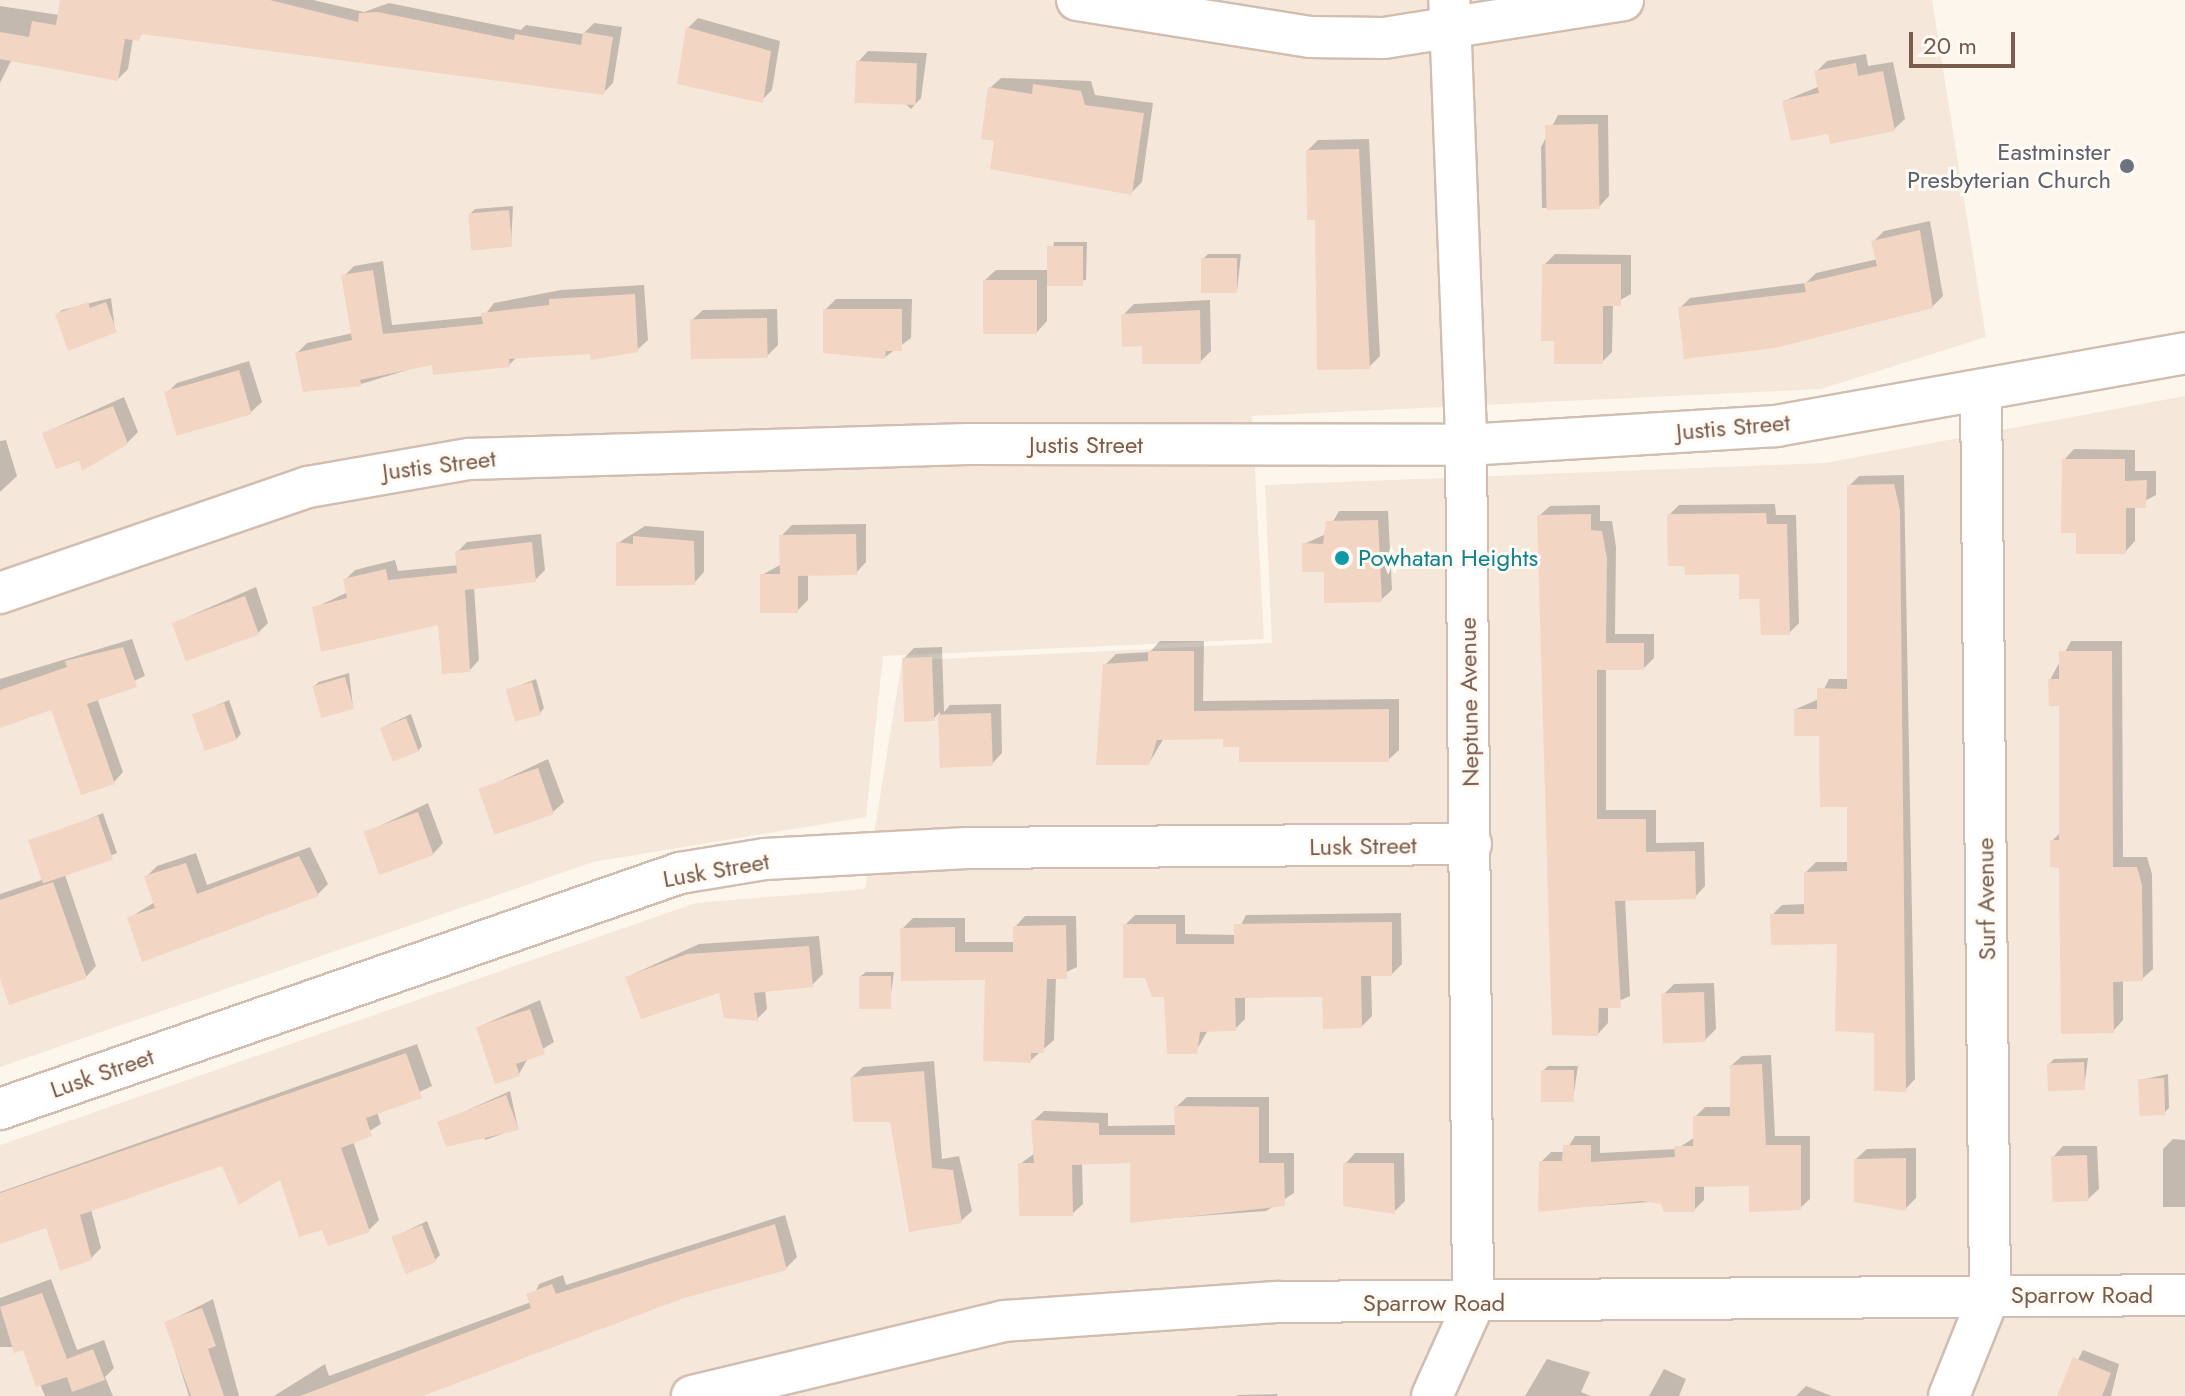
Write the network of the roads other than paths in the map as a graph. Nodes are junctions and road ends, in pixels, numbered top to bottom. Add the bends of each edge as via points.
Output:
1 (1077, 0) edge
2 (1623, 0) edge
3 (1451, 16) edge
4 (2185, 353) edge
5 (1981, 395) junction
6 (1466, 445) junction
7 (0, 593) edge
8 (1471, 844) junction
9 (0, 1109) edge
10 (1990, 1294) junction
11 (2185, 1295) edge
12 (1473, 1305) junction
13 (692, 1396) edge
14 (1432, 1396) edge
15 (1949, 1396) edge

1 - 3 street via 1310,37
2 - 3 street
3 - 6 street, Neptune Avenue
4 - 5 street, Justis Street
5 - 6 street, Justis Street via 1776,426
5 - 10 street, Surf Avenue
6 - 7 street, Justis Street via 969,444 469,459 308,487
6 - 8 street, Neptune Avenue
8 - 9 street, Lusk Street via 967,848 765,859 680,873
8 - 12 street, Neptune Avenue
10 - 11 street, Sparrow Road
10 - 12 street, Sparrow Road
10 - 15 street, Surf Avenue
12 - 13 street, Sparrow Road via 1277,1302 1004,1321
12 - 14 street, Neptune Avenue

